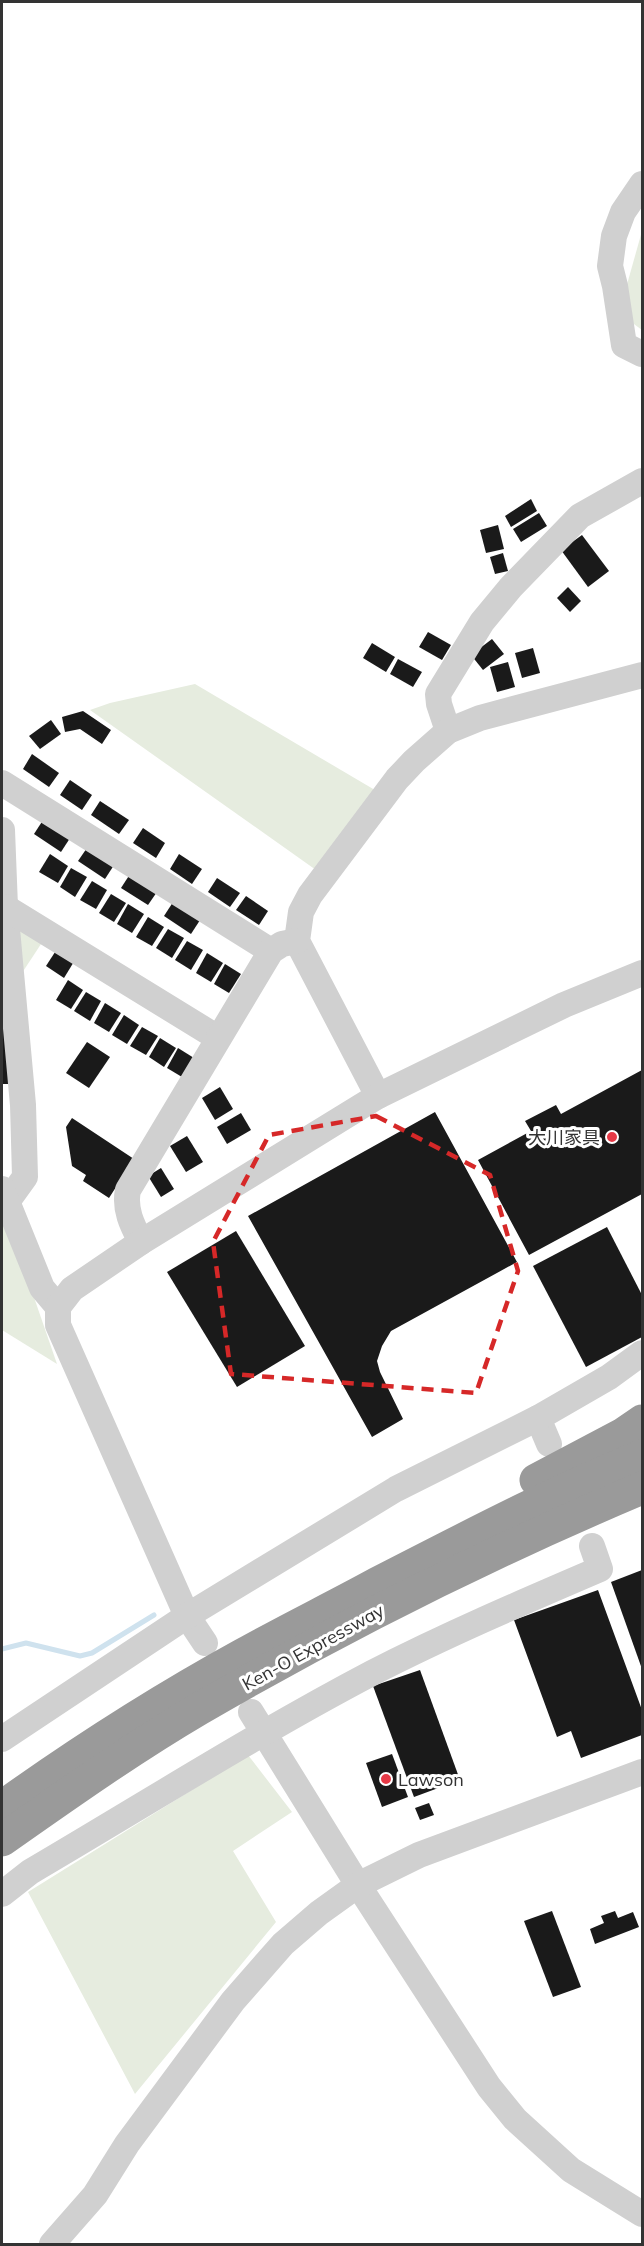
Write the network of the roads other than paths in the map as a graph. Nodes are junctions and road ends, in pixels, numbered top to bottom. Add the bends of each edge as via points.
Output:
1 (642, 184) edge
2 (642, 354) edge
3 (642, 481) edge
4 (642, 675) edge
5 (448, 731) junction
6 (2, 783) edge
7 (2, 830) edge
8 (5, 907) junction
9 (297, 940) junction
10 (271, 951) junction
11 (642, 973) edge
12 (218, 1038) junction
13 (378, 1096) junction
14 (4, 1196) edge
15 (141, 1242) junction
16 (58, 1307) junction
17 (642, 1353) edge
18 (538, 1418) junction
19 (642, 1421) edge
20 (549, 1444) dead end
21 (642, 1456) edge
22 (642, 1488) edge
23 (592, 1546) dead end
24 (187, 1616) junction
25 (205, 1643) dead end
26 (243, 1654) junction
27 (251, 1712) dead end
28 (264, 1734) junction
29 (2, 1738) edge
30 (642, 1772) edge
31 (2, 1807) edge
32 (2, 1840) edge
33 (358, 1885) junction
34 (2, 1894) edge
35 (642, 2214) edge
36 (52, 2244) edge

1 - 2 street via 623,212 614,236 610,266 624,345
3 - 5 street via 580,516 482,622 438,694
4 - 5 street via 480,718
5 - 9 street via 398,779 315,888 301,912
6 - 10 street
7 - 8 street
8 - 12 street
8 - 14 street via 23,1104 25,1177
9 - 10 street
9 - 13 street
10 - 12 street
11 - 13 street via 564,1005
12 - 15 street via 128,1190 130,1219
13 - 15 street
14 - 16 street via 42,1288
15 - 16 street via 72,1289
16 - 24 street via 58,1325
17 - 18 street
18 - 20 street
18 - 24 street via 396,1489
19 - 26 highway via 470,1516
21 - 26 highway, Ken-O Expressway via 513,1514
22 - 32 highway, Ken-O Expressway via 554,1525 375,1612 197,1710
23 - 28 street via 600,1569 442,1638
24 - 25 street
24 - 29 street
26 - 31 highway, Ken-O Expressway via 55,1769
27 - 28 street
28 - 33 street
28 - 34 street via 30,1872
30 - 33 street via 419,1855
33 - 35 street via 489,2087 515,2119 571,2170
33 - 36 street via 283,1944 233,2001 127,2144 95,2195

